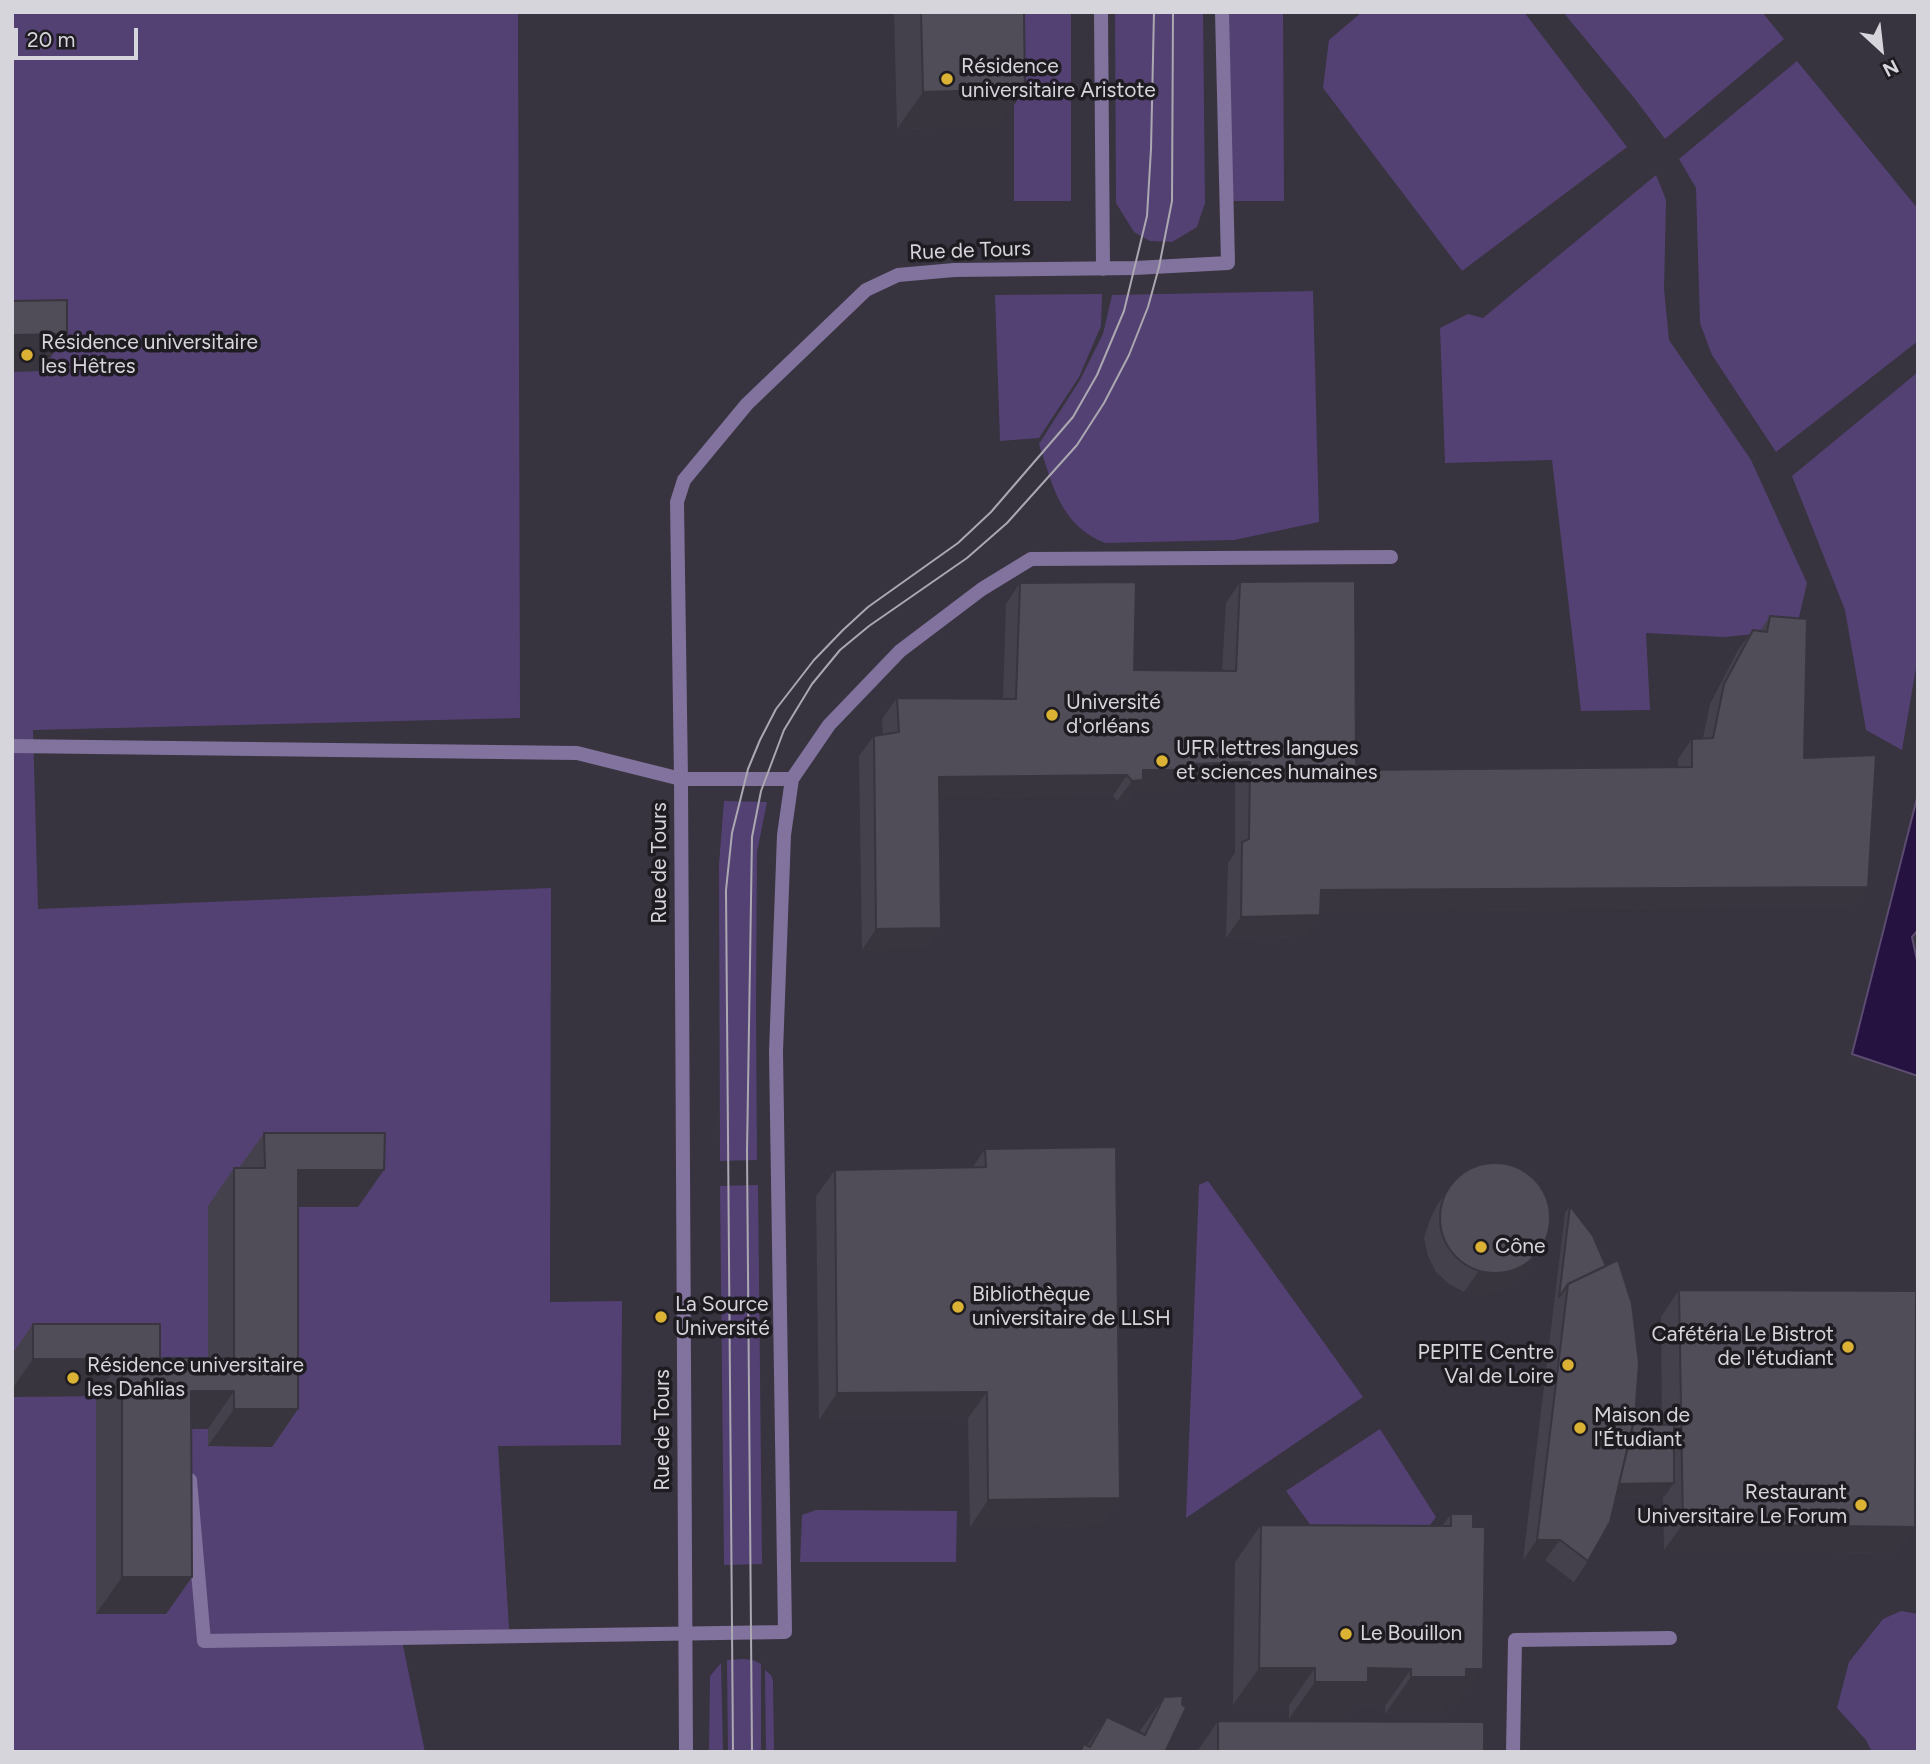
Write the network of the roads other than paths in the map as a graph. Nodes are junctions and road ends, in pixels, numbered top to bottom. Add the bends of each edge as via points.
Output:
1 (1101, 12) edge
2 (1222, 12) edge
3 (1103, 269) junction
4 (1391, 557) dead end
5 (12, 746) edge
6 (681, 779) junction
7 (792, 779) junction
8 (188, 1461) edge
9 (685, 1633) junction
10 (1670, 1638) dead end
11 (687, 1752) edge
12 (1513, 1752) edge

1 - 3 street
2 - 3 street, Rue de Tours via 1228,263
3 - 6 street, Rue de Tours via 954,270 898,275 866,290 747,404 691,471 677,502
4 - 7 street via 1031,559 982,589 900,651 829,725
5 - 6 street via 577,753
6 - 7 street
6 - 9 street, Rue de Tours
7 - 9 street via 784,835 776,1052 785,1632
8 - 9 street via 204,1641
9 - 11 street, Rue de Tours
10 - 12 street via 1514,1640

